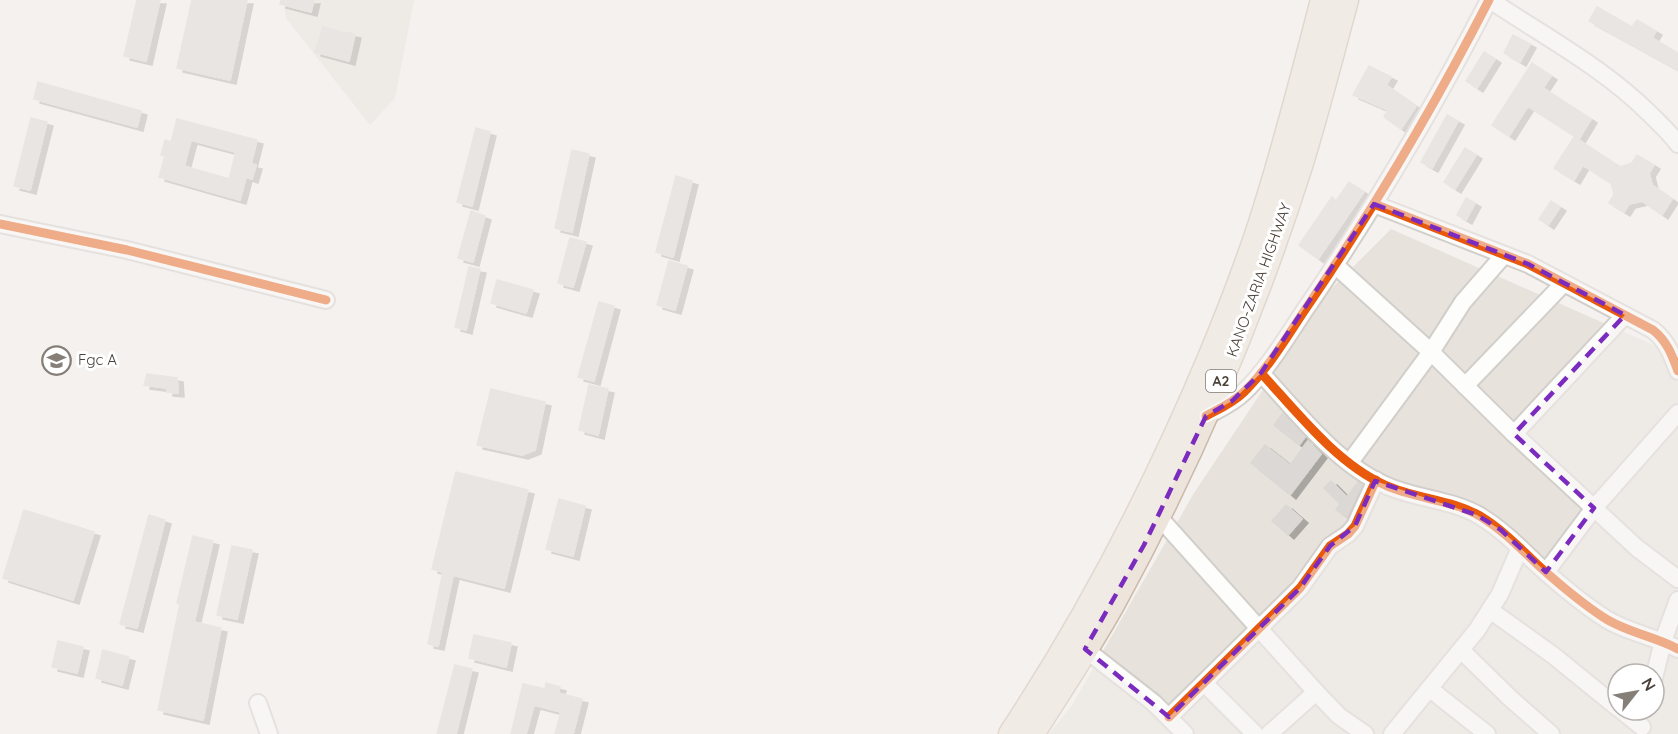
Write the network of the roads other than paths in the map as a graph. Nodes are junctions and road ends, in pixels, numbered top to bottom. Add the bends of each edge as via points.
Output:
1 (1323, 0) edge
2 (1346, 0) edge
3 (1489, 0) edge
4 (1678, 144) edge
5 (1374, 204) junction
6 (0, 224) edge
7 (1504, 255) junction
8 (1335, 265) junction
9 (1564, 283) junction
10 (326, 300) dead end
11 (1624, 315) junction
12 (1673, 350) edge
13 (1431, 352) junction
14 (1678, 371) edge
15 (1261, 373) junction
16 (1465, 386) junction
17 (1678, 413) edge
18 (1206, 416) junction
19 (1514, 434) junction
20 (1350, 462) junction
21 (1376, 480) junction
22 (1594, 508) junction
23 (1158, 516) junction
24 (1520, 548) junction
25 (1546, 572) junction
26 (1678, 579) edge
27 (1678, 600) edge
28 (1490, 610) junction
29 (1259, 630) junction
30 (1663, 641) junction
31 (1085, 649) junction
32 (1461, 650) junction
33 (1678, 650) edge
34 (1658, 662) edge
35 (1205, 684) junction
36 (1430, 689) junction
37 (1316, 693) junction
38 (1606, 698) edge
39 (258, 703) dead end
40 (1169, 717) junction
41 (269, 734) edge
42 (1011, 734) edge
43 (1032, 734) edge
44 (1185, 734) edge
45 (1255, 734) edge
46 (1269, 734) edge
47 (1365, 734) edge
48 (1392, 734) edge
49 (1486, 734) edge
50 (1551, 734) edge

1 - 42 highway, KANO-ZARIA HIGHWAY / A2 via 1269,197 1194,396 1129,532
2 - 18 highway, KANO-ZARIA HIGHWAY / A2 via 1300,165 1264,270
3 - 4 street via 1635,99
3 - 5 street
5 - 7 street
5 - 8 street
6 - 10 street via 127,250
7 - 9 street
7 - 13 street via 1463,303
8 - 13 street
8 - 15 street
9 - 11 street
9 - 16 street
11 - 12 street via 1653,330
11 - 19 street
12 - 14 street
13 - 16 street
13 - 20 street
15 - 18 street via 1243,393
15 - 20 street
16 - 19 street
17 - 22 street
18 - 23 highway, KANO-ZARIA HIGHWAY / A2
19 - 22 street
20 - 21 street
21 - 24 street via 1404,493 1477,515
21 - 29 street via 1348,534 1330,546 1300,588
22 - 25 street
22 - 26 street
23 - 29 street
23 - 31 highway, KANO-ZARIA HIGHWAY / A2
24 - 25 street
24 - 28 street
25 - 30 street via 1604,618
27 - 30 street
28 - 32 street
28 - 38 street
29 - 35 street
29 - 37 street
30 - 33 street
30 - 34 street
31 - 40 street
31 - 43 highway, KANO-ZARIA HIGHWAY / A2
32 - 36 street
32 - 50 street
35 - 40 street
35 - 45 street
36 - 48 street
36 - 49 street
37 - 46 street
37 - 47 street
39 - 41 street
40 - 44 street

